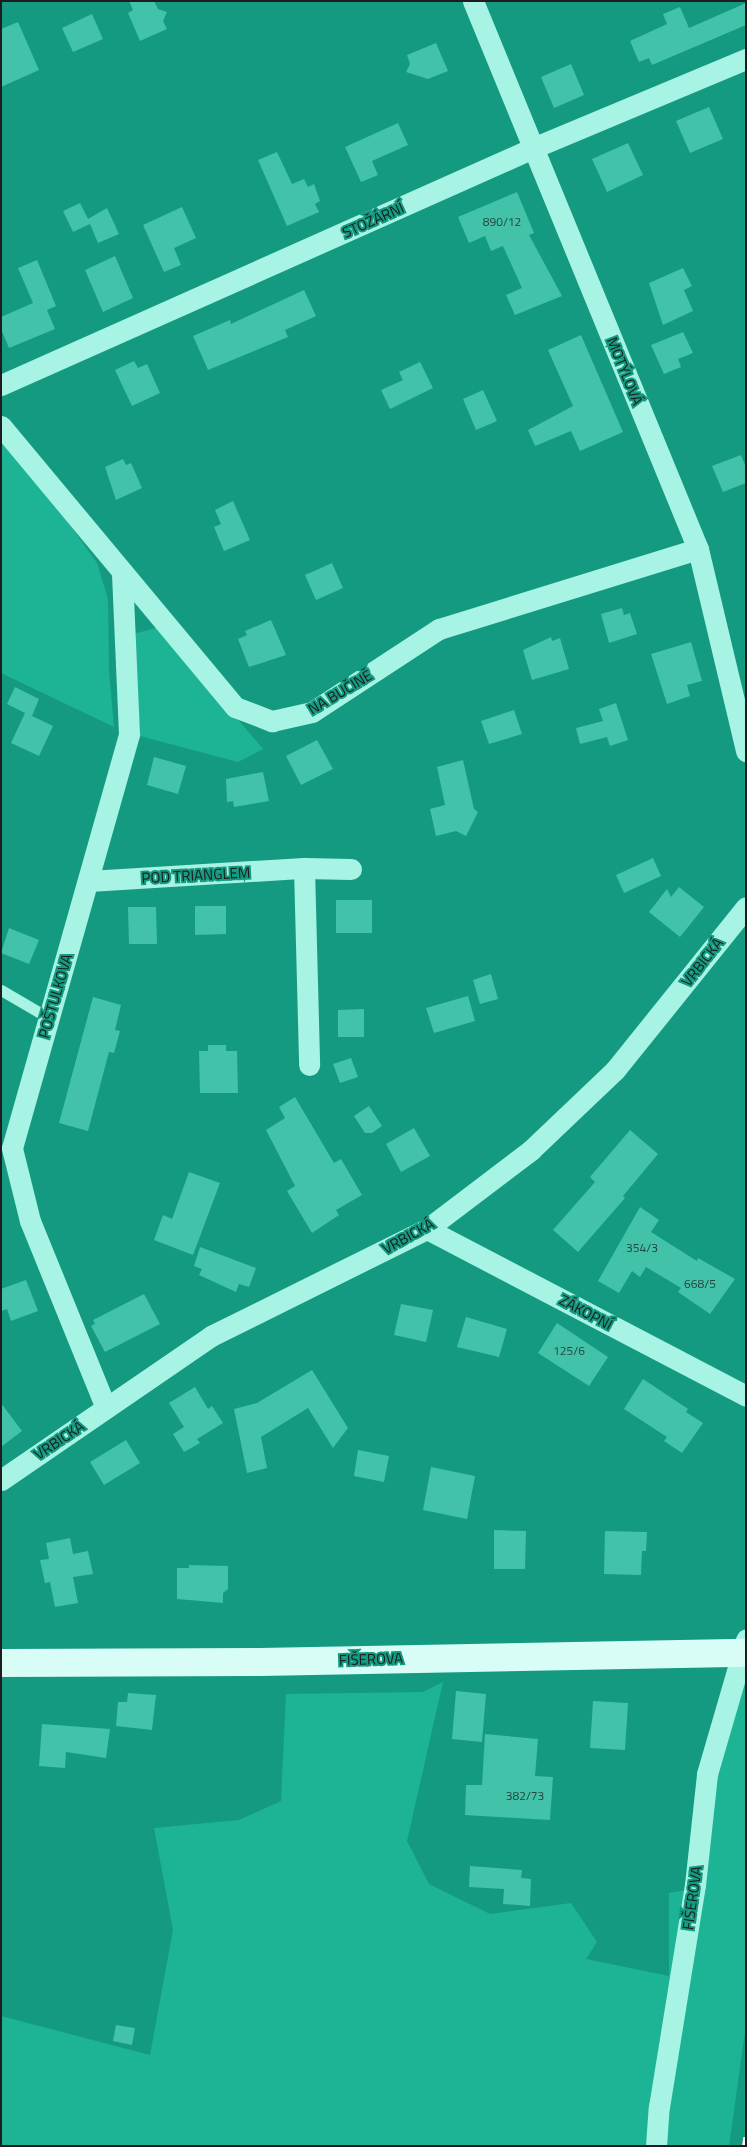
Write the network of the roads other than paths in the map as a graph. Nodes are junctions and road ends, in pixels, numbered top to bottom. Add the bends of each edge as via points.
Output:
1 (473, 1) edge
2 (746, 59) edge
3 (533, 148) junction
4 (1, 385) edge
5 (1, 426) edge
6 (698, 549) junction
7 (122, 571) junction
8 (746, 751) edge
9 (304, 868) junction
10 (351, 869) dead end
11 (89, 881) junction
12 (746, 907) edge
13 (1, 990) edge
14 (49, 1018) junction
15 (309, 1065) dead end
16 (427, 1229) junction
17 (746, 1396) edge
18 (106, 1408) junction
19 (1, 1480) edge
20 (744, 1648) edge
21 (1, 1663) edge
22 (656, 2146) edge

1 - 3 street, MOTÝLOVÁ
2 - 3 street, STOŽÁRNÍ
3 - 4 street, STOŽÁRNÍ
3 - 6 street, MOTÝLOVÁ
5 - 7 street, NA BUČINĚ
6 - 7 street, NA BUČINĚ via 439,629 312,712 272,721 235,706
6 - 8 street, MOTÝLOVÁ
7 - 11 street, POŠTULKOVA via 129,734
9 - 10 street, POD TRIANGLEM
9 - 11 street, POD TRIANGLEM
9 - 15 street
11 - 14 street, POŠTULKOVA
12 - 16 street, VRBICKÁ via 615,1070 531,1150
13 - 14 lane
14 - 18 street, POŠTULKOVA via 12,1148 30,1222
16 - 17 street, ZÁKOPNÍ
16 - 18 street, VRBICKÁ via 211,1336
18 - 19 street, VRBICKÁ
20 - 21 street, FIŠEROVA via 260,1662
20 - 22 street, FIŠEROVA via 707,1774 695,1885 659,2107

